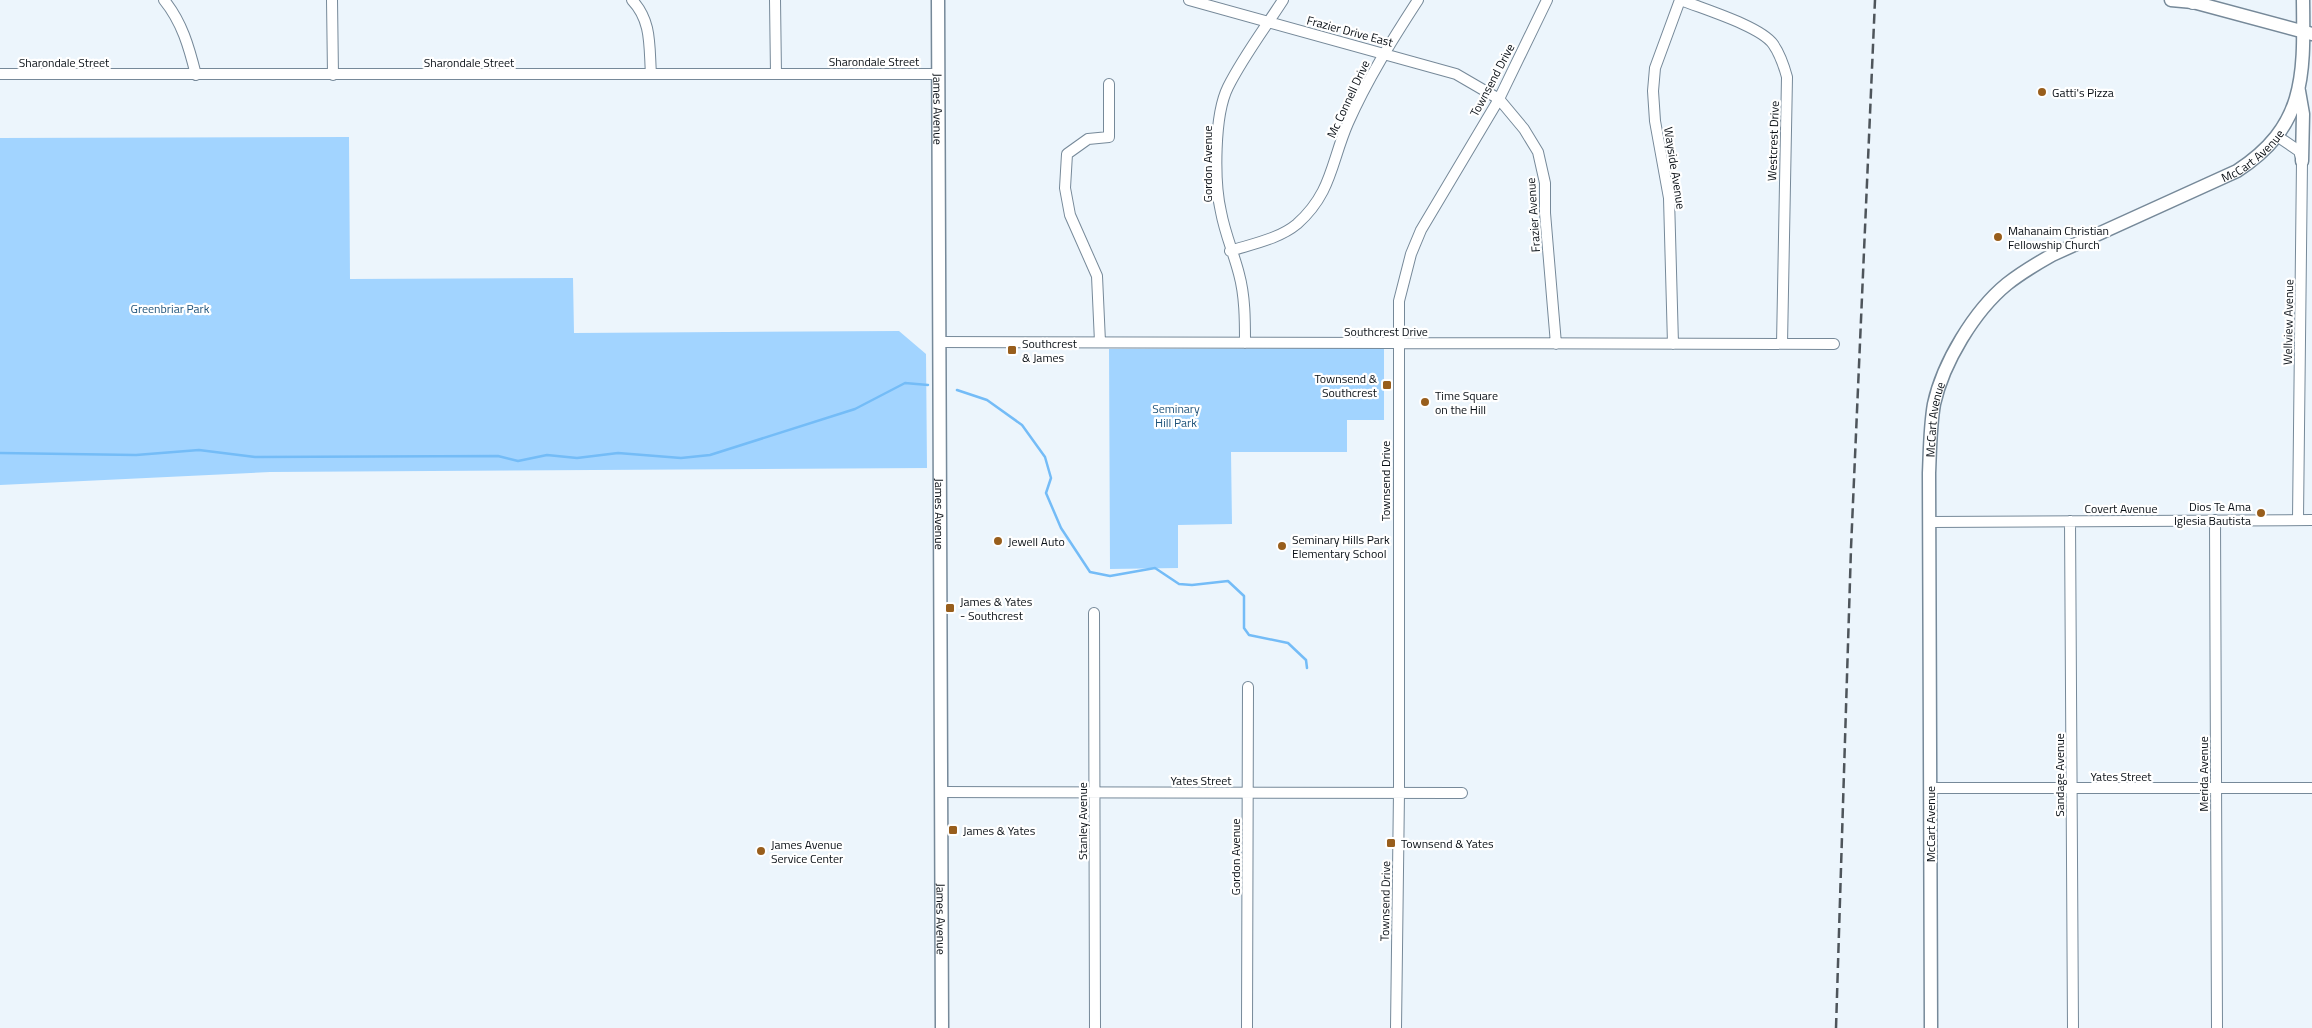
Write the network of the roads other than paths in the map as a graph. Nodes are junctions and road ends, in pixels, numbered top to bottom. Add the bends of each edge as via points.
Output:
1 (164, 0) edge
2 (332, 0) edge
3 (632, 0) edge
4 (775, 0) edge
5 (938, 0) edge
6 (1189, 0) edge
7 (1283, 0) edge
8 (1418, 0) edge
9 (1547, 0) edge
10 (1680, 0) edge
11 (2171, 0) edge
12 (2303, 0) edge
13 (2192, 1) edge
14 (1268, 23) junction
15 (2308, 33) edge
16 (1384, 53) junction
17 (2312, 61) edge
18 (0, 74) edge
19 (651, 74) junction
20 (776, 74) junction
21 (938, 74) junction
22 (196, 75) junction
23 (334, 75) junction
24 (1109, 84) dead end
25 (2300, 84) junction
26 (1498, 99) junction
27 (2277, 136) junction
28 (2302, 161) junction
29 (1230, 251) junction
30 (939, 342) junction
31 (1100, 342) junction
32 (1246, 343) junction
33 (1398, 343) junction
34 (1556, 344) junction
35 (1673, 344) junction
36 (1782, 344) junction
37 (1834, 344) dead end
38 (2298, 519) junction
39 (2215, 520) junction
40 (2312, 520) edge
41 (2070, 521) junction
42 (1930, 522) junction
43 (1094, 614) dead end
44 (1248, 687) dead end
45 (1930, 788) junction
46 (2072, 788) junction
47 (2312, 788) edge
48 (2216, 789) junction
49 (941, 792) junction
50 (1094, 792) junction
51 (1248, 792) junction
52 (1399, 792) junction
53 (1462, 793) dead end
54 (942, 1028) edge
55 (1095, 1028) edge
56 (1247, 1028) edge
57 (1396, 1028) edge
58 (1930, 1028) edge
59 (2073, 1028) edge
60 (2217, 1028) edge

1 - 22 street via 181,26
2 - 23 street
3 - 19 street via 647,24
4 - 20 street
5 - 21 main road, James Avenue
6 - 14 street, Frazier Drive East
7 - 14 street, Gordon Avenue
8 - 16 street, Mc Connell Drive
9 - 26 street, Townsend Drive
10 - 35 street, Wayside Avenue via 1655,68 1653,90 1655,121 1669,198
10 - 36 street, Westcrest Drive via 1758,32 1772,43 1781,57 1787,77
11 - 13 main road
12 - 15 main road, McCart Avenue
13 - 15 main road
14 - 16 street, Frazier Drive East
14 - 29 street, Gordon Avenue via 1227,88 1218,124 1220,210
15 - 25 main road, McCart Avenue
16 - 26 street, Frazier Drive East via 1456,74
16 - 29 street, Mc Connell Drive via 1348,124 1327,186 1314,205 1296,224 1270,239
17 - 25 main road via 2307,65
18 - 22 street, Sharondale Street
19 - 20 street, Sharondale Street
19 - 23 street, Sharondale Street
20 - 21 street, Sharondale Street
21 - 30 main road, James Avenue
22 - 23 street, Sharondale Street
24 - 31 street via 1109,137 1088,139 1068,154 1065,188 1070,215 1096,276
25 - 27 main road, McCart Avenue via 2288,121
25 - 28 main road
26 - 33 street, Townsend Drive via 1421,230 1411,254 1399,301
26 - 34 street, Frazier Avenue via 1524,129 1538,152 1545,183
27 - 28 street via 2298,151
27 - 42 main road, McCart Avenue via 2258,158 2237,171 2052,255 1989,300 1952,356 1934,404 1930,448
28 - 38 street, Wellview Avenue
29 - 32 street, Gordon Avenue via 1239,274
30 - 31 street, Southcrest Drive
30 - 49 main road, James Avenue
31 - 32 street, Southcrest Drive
32 - 33 street, Southcrest Drive
33 - 34 street, Southcrest Drive
33 - 52 street, Townsend Drive
34 - 35 street, Southcrest Drive
35 - 36 street, Southcrest Drive
36 - 37 street, Southcrest Drive
38 - 39 street, Covert Avenue
38 - 40 street, Covert Avenue
39 - 41 street, Covert Avenue
39 - 48 street, Merida Avenue
41 - 42 street, Covert Avenue
41 - 46 street, Sandage Avenue
42 - 45 main road, McCart Avenue
43 - 50 street, Stanley Avenue
44 - 51 street, Gordon Avenue
45 - 46 street, Yates Street
45 - 58 main road, McCart Avenue
46 - 48 street, Yates Street
46 - 59 street, Sandage Avenue
47 - 48 street, Yates Street
48 - 60 street, Merida Avenue
49 - 50 street, Yates Street
49 - 54 main road, James Avenue
50 - 51 street, Yates Street
50 - 55 street, Stanley Avenue
51 - 52 street, Yates Street
51 - 56 street, Gordon Avenue
52 - 53 street, Yates Street
52 - 57 street, Townsend Drive

